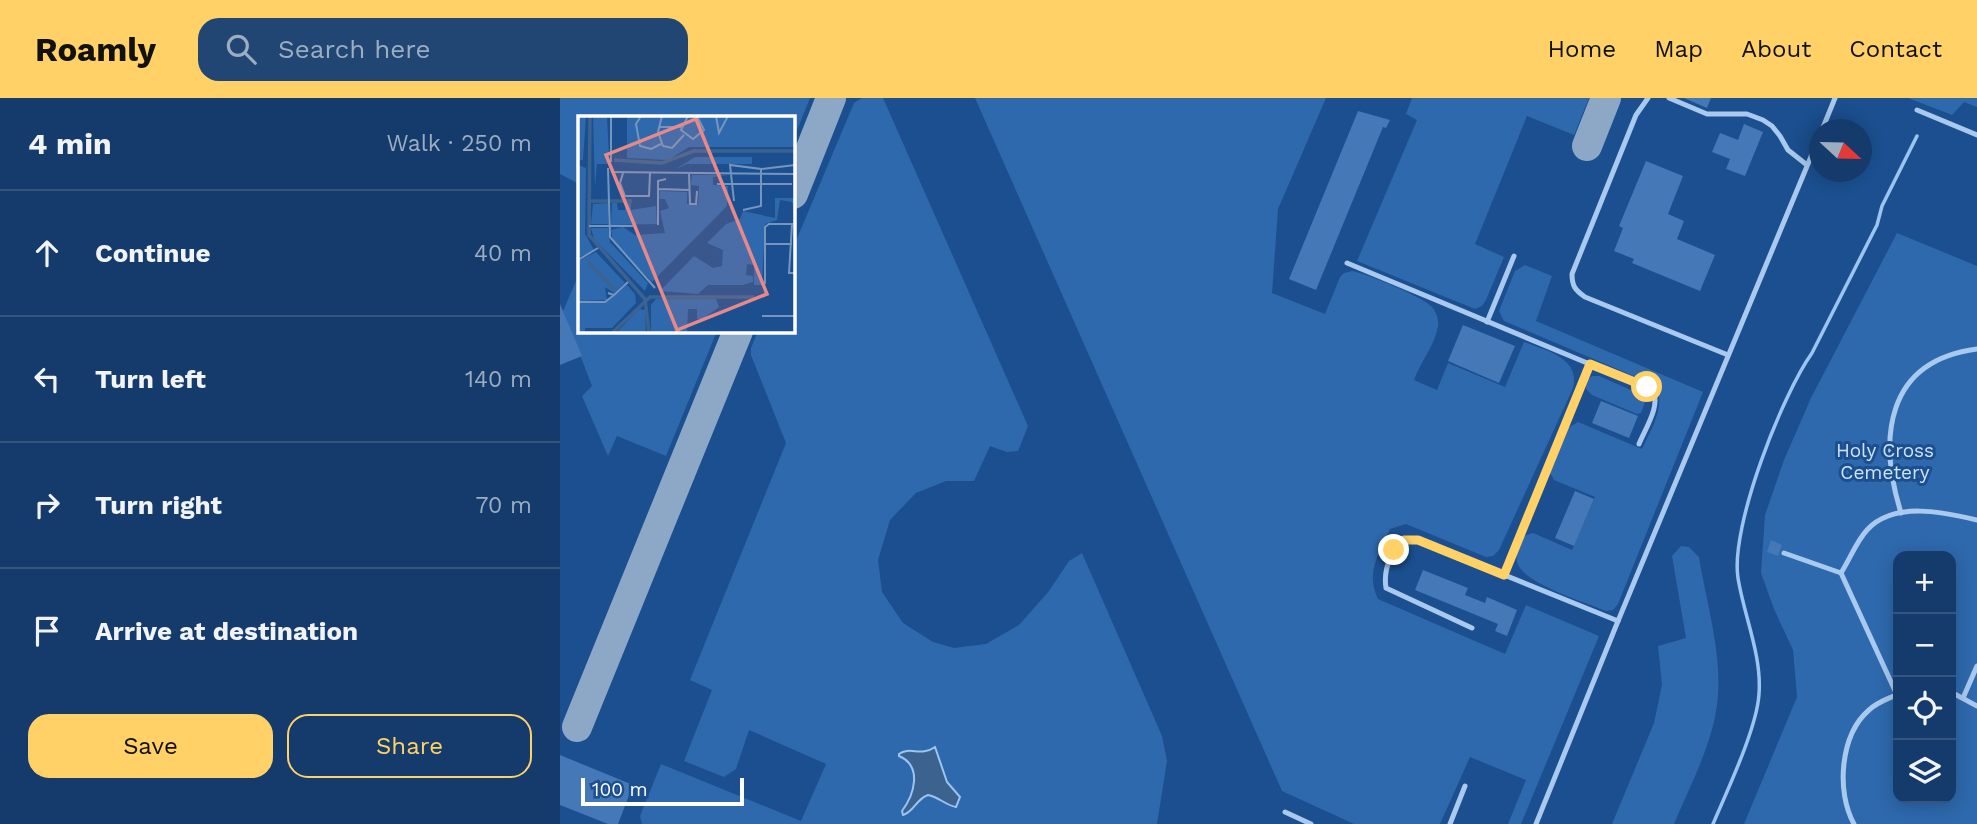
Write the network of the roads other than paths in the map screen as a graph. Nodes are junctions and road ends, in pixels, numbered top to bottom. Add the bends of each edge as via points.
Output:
1 (1648, 98) edge
2 (1670, 98) edge
3 (1835, 98) edge
4 (1917, 110) dead end
5 (1826, 119) edge
6 (1977, 135) edge
7 (1809, 161) edge
8 (1807, 166) junction
9 (1514, 256) dead end
10 (1347, 263) dead end
11 (1486, 323) junction
12 (1977, 349) edge
13 (1728, 355) junction
14 (1590, 364) junction
15 (1639, 444) dead end
16 (1901, 513) junction
17 (1977, 520) edge
18 (1784, 553) dead end
19 (1841, 573) junction
20 (1504, 575) junction
21 (1618, 621) junction
22 (1472, 628) dead end
23 (1977, 666) edge
24 (1893, 686) edge
25 (1956, 694) edge
26 (1893, 697) edge
27 (1964, 698) junction
28 (1977, 706) edge
29 (1465, 786) dead end
30 (1284, 812) dead end
31 (1311, 824) edge
32 (1450, 824) edge
33 (1536, 824) edge
34 (1854, 824) edge

1 - 13 lane via 1636,115 1572,282 1585,296
2 - 8 lane via 1707,114 1746,114 1763,120
3 - 5 lane
4 - 6 lane
7 - 8 lane
8 - 13 lane
9 - 11 lane
10 - 11 lane
11 - 14 lane
12 - 16 lane via 1932,363 1905,389 1896,408 1889,455
13 - 21 lane
14 - 15 lane via 1655,393 1656,402
14 - 20 lane
16 - 17 lane via 1918,511
16 - 19 lane via 1878,521 1867,531
18 - 19 lane
19 - 24 lane
20 - 21 lane
20 - 22 lane via 1418,540 1404,540 1394,550 1384,574 1386,589
21 - 33 lane
23 - 27 lane
25 - 27 lane
26 - 34 lane via 1867,711 1847,748 1844,793
27 - 28 lane
29 - 32 lane
30 - 31 lane

